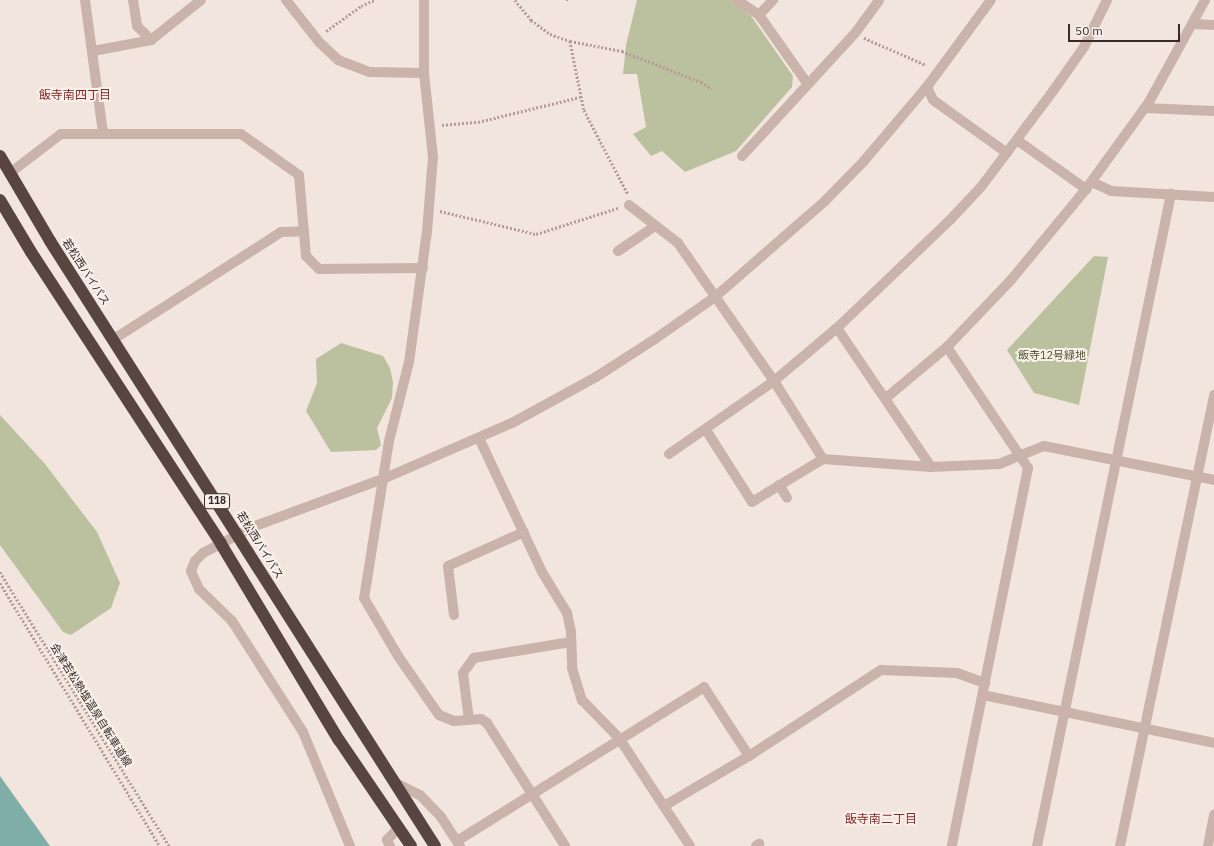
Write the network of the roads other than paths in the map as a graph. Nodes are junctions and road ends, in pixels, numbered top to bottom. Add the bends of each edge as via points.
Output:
1 (85, 0) edge
2 (133, 0) edge
3 (200, 0) edge
4 (286, 0) edge
5 (424, 0) edge
6 (737, 0) edge
7 (772, 0) edge
8 (879, 0) edge
9 (991, 0) edge
10 (1108, 0) edge
11 (1205, 0) edge
12 (759, 14) junction
13 (1193, 24) junction
14 (1214, 25) edge
15 (150, 40) junction
16 (93, 51) junction
17 (424, 73) junction
18 (807, 83) junction
19 (928, 86) junction
20 (1145, 108) junction
21 (1214, 111) edge
22 (103, 133) junction
23 (1017, 140) junction
24 (1008, 153) junction
25 (0, 156) edge
26 (742, 156) dead end
27 (10, 173) junction
28 (1089, 185) junction
29 (1171, 194) junction
30 (1214, 197) edge
31 (0, 200) edge
32 (629, 205) road end
33 (655, 226) junction
34 (304, 231) junction
35 (618, 251) dead end
36 (423, 268) junction
37 (715, 297) junction
38 (837, 328) junction
39 (114, 339) junction
40 (947, 347) junction
41 (774, 382) junction
42 (1214, 395) edge
43 (886, 398) junction
44 (706, 430) junction
45 (479, 438) junction
46 (669, 454) dead end
47 (1020, 455) junction
48 (823, 459) junction
49 (1117, 461) junction
50 (931, 467) junction
51 (1195, 476) junction
52 (382, 479) junction
53 (1214, 480) edge
54 (779, 485) junction
55 (787, 498) dead end
56 (524, 532) junction
57 (239, 534) junction
58 (221, 544) junction
59 (454, 615) dead end
60 (571, 642) junction
61 (986, 683) junction
62 (983, 695) junction
63 (1064, 713) junction
64 (469, 720) junction
65 (1144, 730) junction
66 (619, 738) junction
67 (1214, 743) edge
68 (749, 756) junction
69 (394, 782) junction
70 (532, 795) junction
71 (664, 806) junction
72 (1214, 814) edge
73 (399, 827) junction
74 (459, 843) edge
75 (350, 846) edge
76 (390, 846) edge
77 (411, 846) edge
78 (435, 846) edge
79 (565, 846) edge
80 (690, 846) edge
81 (952, 846) edge
82 (1037, 846) edge
83 (1120, 846) edge
84 (1208, 846) edge

1 - 16 street
2 - 15 street via 137,26
3 - 15 street
4 - 17 street via 316,38 338,60 370,72
5 - 17 street
6 - 12 street
7 - 12 street
8 - 18 street via 856,32
9 - 19 street
10 - 23 street via 1084,47
11 - 13 street
12 - 18 street
13 - 14 street
13 - 20 street
15 - 16 street
16 - 22 street
17 - 36 street via 433,157
18 - 26 street
19 - 24 street via 933,100
19 - 37 street via 864,161 824,202
20 - 21 street
20 - 28 street
22 - 27 street via 61,134
22 - 34 street via 241,134 299,175
23 - 24 street
23 - 28 street
24 - 38 street via 981,187 923,249
25 - 27 highway, 若松西バイパス / 118
27 - 39 highway, 若松西バイパス / 118 via 50,241
28 - 29 street via 1111,191
28 - 40 street via 1011,280
29 - 30 street
29 - 49 street
31 - 58 highway, 118 via 31,252
32 - 33 street
33 - 35 street
33 - 37 street via 678,243
34 - 36 street via 306,256 319,270
34 - 39 street via 281,232
36 - 52 street via 409,362
37 - 41 street
37 - 45 street via 596,377
38 - 41 street
38 - 43 street
39 - 57 highway, 若松西バイパス / 118
40 - 43 street
40 - 47 street
41 - 44 street
41 - 48 street
42 - 51 street
43 - 50 street
44 - 46 street
44 - 54 street via 752,502
45 - 52 street
45 - 56 street
47 - 49 street via 1044,446
47 - 50 street via 999,464
47 - 61 street via 1028,468
48 - 50 street
48 - 54 street
49 - 51 street
49 - 63 street
51 - 53 street
51 - 65 street
52 - 57 street
52 - 64 street via 364,598 428,703 439,715 454,721
54 - 55 street
56 - 59 street via 448,566
56 - 60 street via 542,572 567,614
57 - 58 street
57 - 69 highway, 若松西バイパス / 118
58 - 73 highway, 118 via 339,740
58 - 75 street via 194,560 191,571 195,582 232,621 303,732
60 - 64 street via 474,658 462,673
60 - 66 street via 572,668 582,700
61 - 62 street
61 - 68 street via 958,673 881,670
62 - 63 street
62 - 81 street
63 - 65 street
63 - 82 street
64 - 70 street via 487,723
65 - 67 street
65 - 83 street
66 - 68 street via 704,687
66 - 70 street
66 - 71 street
68 - 71 street
69 - 74 street via 420,795 441,817
69 - 78 highway, 若松西バイパス / 118
70 - 74 street
70 - 79 street
71 - 80 street
72 - 84 street
73 - 76 street via 387,840
73 - 77 highway, 118

